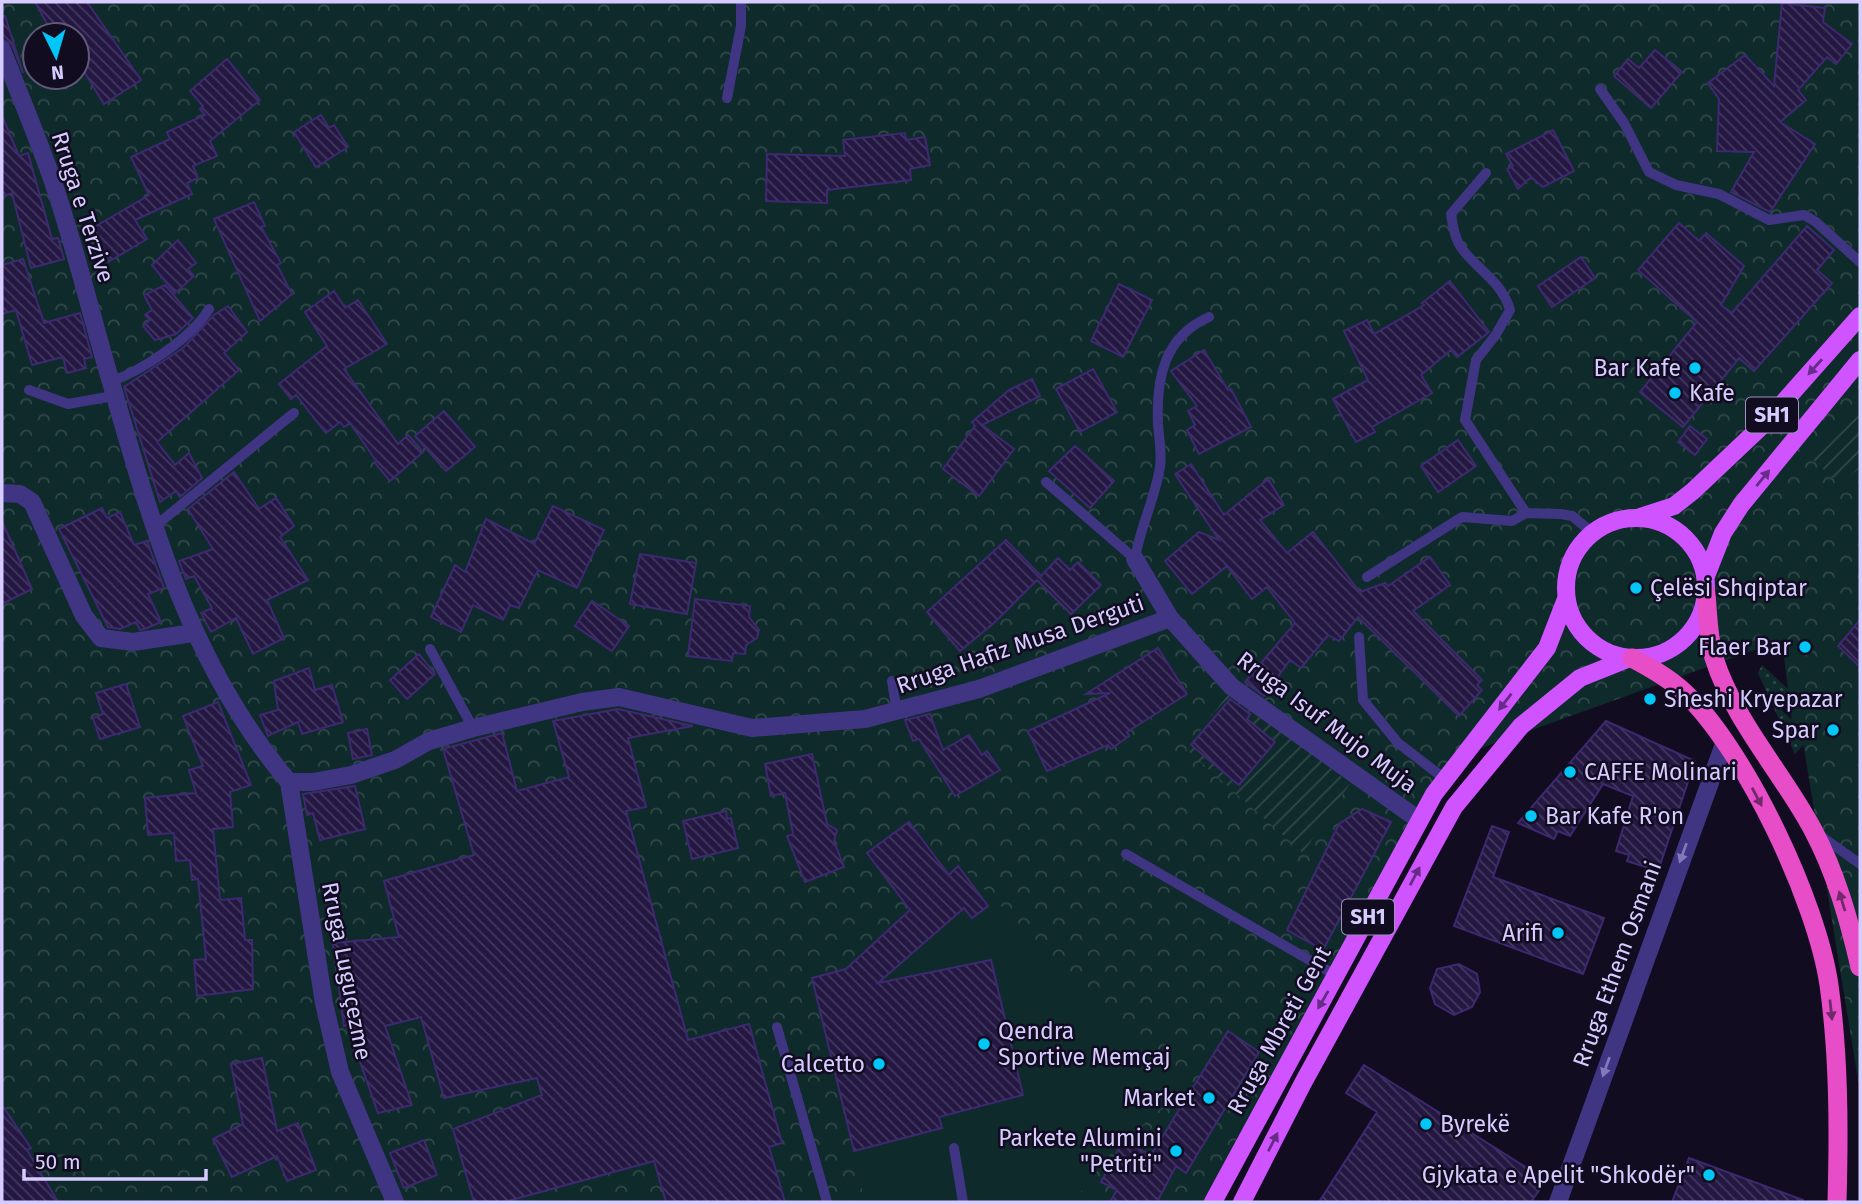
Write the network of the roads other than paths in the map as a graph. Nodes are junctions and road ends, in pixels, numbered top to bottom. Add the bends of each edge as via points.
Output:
1 (741, 2) edge
2 (2, 50) edge
3 (1600, 89) dead end
4 (727, 98) dead end
5 (1486, 173) dead end
6 (1860, 262) edge
7 (209, 309) dead end
8 (1860, 316) edge
9 (1209, 317) dead end
10 (1860, 360) edge
11 (111, 389) junction
12 (29, 390) dead end
13 (294, 413) dead end
14 (1046, 482) dead end
15 (2, 493) edge
16 (1526, 513) junction
17 (1640, 517) junction
18 (154, 527) junction
19 (1592, 532) junction
20 (1135, 559) junction
21 (1367, 577) dead end
22 (1706, 585) junction
23 (1566, 599) junction
24 (1170, 618) junction
25 (194, 633) junction
26 (1359, 637) dead end
27 (430, 649) dead end
28 (1631, 658) junction
29 (892, 681) dead end
30 (897, 713) junction
31 (473, 728) junction
32 (1724, 744) junction
33 (1445, 779) junction
34 (289, 782) junction
35 (1419, 820) junction
36 (1814, 830) junction
37 (1126, 854) dead end
38 (1860, 864) edge
39 (1860, 967) edge
40 (1337, 976) junction
41 (777, 1027) dead end
42 (954, 1147) dead end
43 (395, 1202) edge
44 (827, 1202) edge
45 (963, 1202) edge
46 (1213, 1202) edge
47 (1242, 1202) edge
48 (1558, 1202) edge
49 (1836, 1202) edge

1 - 4 lane
2 - 11 street, Rruga e Terzive via 52,180
3 - 6 lane via 1649,172 1676,185 1719,194 1769,220 1804,215
5 - 16 lane via 1451,214 1454,233 1463,250 1506,295 1510,310 1476,360 1465,419
7 - 11 lane via 187,335
8 -> 17 main road, SH1 via 1766,422 1693,491 1674,506
9 - 20 lane via 1189,326 1161,371 1158,424 1162,454
22 -> 10 main road, SH1 via 1723,533 1741,505
11 - 12 lane via 68,404
11 - 18 street, Rruga e Terzive
13 - 18 lane
14 - 20 lane, Rruga Isuf Mujo Muja
15 - 25 street via 20,494 32,502 84,616 101,638 133,642
16 - 19 lane via 1572,516
16 - 21 lane via 1512,521 1462,517
17 - 19 main road, SH1 via 1614,520
17 - 22 main road via 1670,526 1694,547
18 - 25 street, Rruga e Terzive
19 - 23 main road, Rruga Mbreti Gent / SH1 via 1575,551 1566,574
20 - 24 street, Rruga Isuf Mujo Muja
22 - 28 main road, Rruga Mbreti Gent / SH1 via 1700,618 1681,642 1653,657
22 - 36 highway via 1714,658 1746,723
23 - 28 main road, Rruga Mbreti Gent / SH1 via 1578,629 1601,650
23 -> 33 main road, Rruga Mbreti Gent / SH1 via 1548,648
24 - 30 street, Rruga Hafiz Musa Derguti via 979,689
24 - 35 street, Rruga Isuf Mujo Muja via 1232,687
25 - 34 street, Rruga e Terzive via 256,743
26 - 33 lane via 1363,700 1398,743
27 - 31 lane
28 - 32 highway via 1662,674 1686,694
47 -> 28 main road, Rruga Mbreti Gent / SH1 via 1454,807 1521,726 1580,678
29 - 30 lane
30 - 31 street, Rruga Hafiz Musa Derguti via 752,728 619,697
31 - 34 street, Rruga Hafiz Musa Derguti via 429,741 395,760 351,775
32 -> 48 street, Rruga Ethem Osmani
32 -> 49 highway via 1753,789 1798,878 1828,983 1837,1074
33 - 35 main road, Rruga Mbreti Gent / SH1
34 - 43 street, Rruga Luguçezme via 324,1003 340,1072
35 - 40 main road, Rruga Mbreti Gent / SH1
36 - 38 lane
39 -> 36 highway via 1835,876
37 - 40 lane
40 -> 46 main road, Rruga Mbreti Gent / SH1
41 - 44 lane
42 - 45 lane

